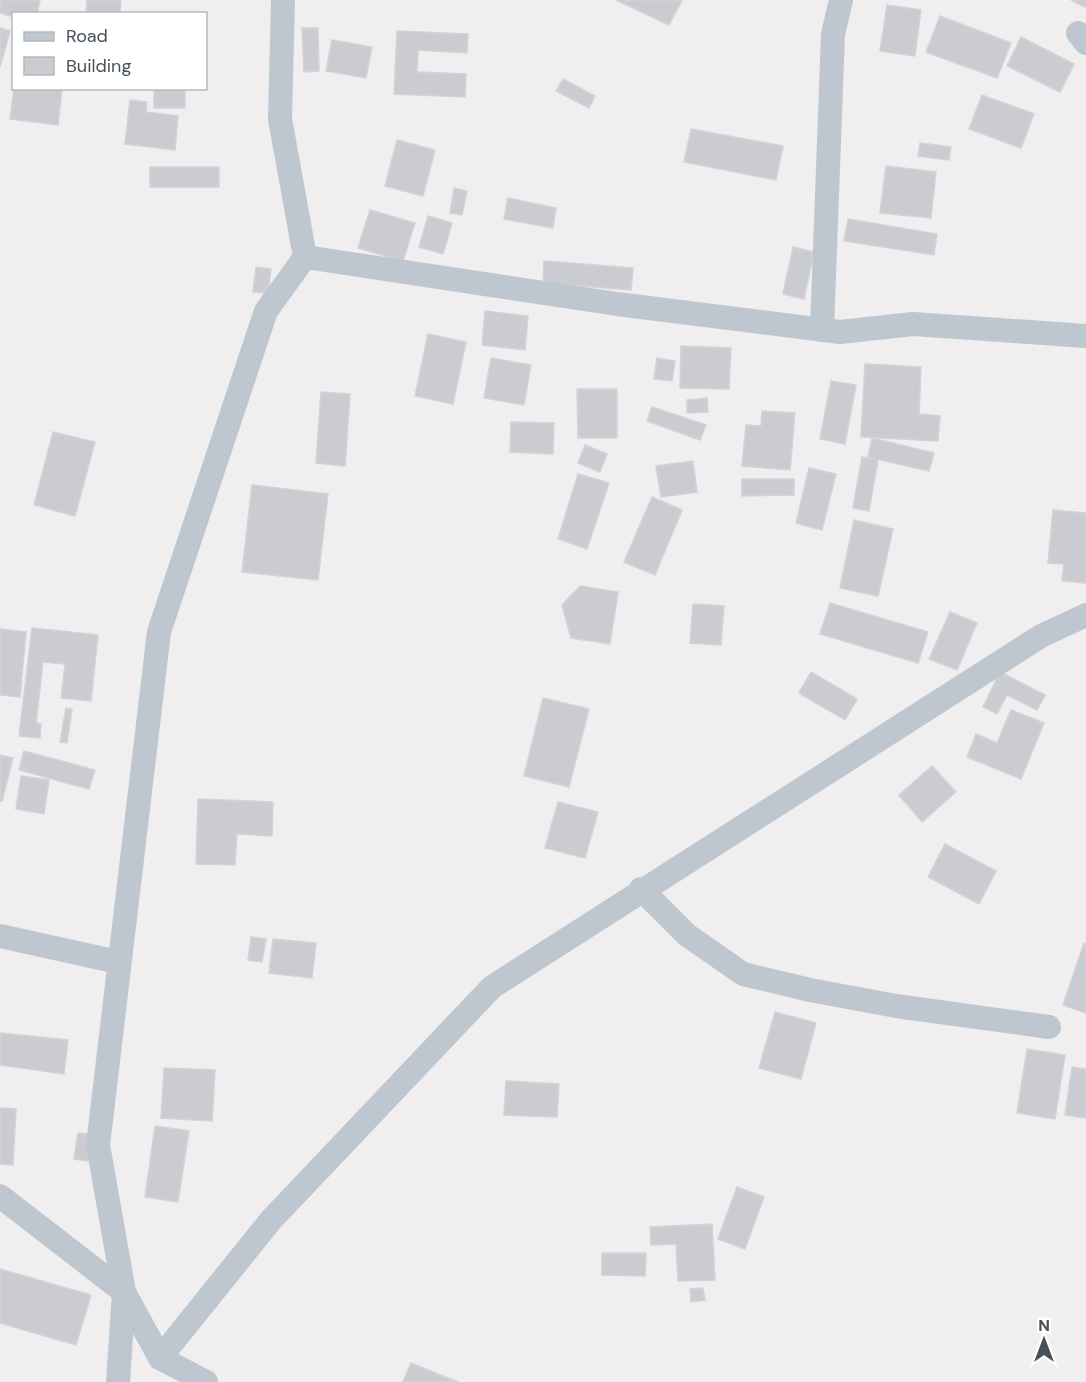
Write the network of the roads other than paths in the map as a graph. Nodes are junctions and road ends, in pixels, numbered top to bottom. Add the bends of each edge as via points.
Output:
1 (283, 0) edge
2 (841, 0) edge
3 (305, 257) junction
4 (822, 330) junction
5 (1086, 336) edge
6 (1086, 615) edge
7 (641, 890) junction
8 (0, 936) edge
9 (118, 962) junction
10 (1050, 1027) dead end
11 (0, 1196) edge
12 (124, 1292) junction
13 (159, 1358) junction
14 (118, 1382) edge
15 (206, 1382) edge

1 - 3 street via 280,119
2 - 4 street via 833,34
3 - 4 street
3 - 9 street via 266,311 159,632
4 - 5 street via 840,332 913,324
6 - 7 street via 1041,636
7 - 10 street via 687,935 744,974 896,1006
7 - 13 street via 492,987 271,1220
8 - 9 street
9 - 12 street via 98,1145
11 - 12 street
12 - 13 street
12 - 14 street
13 - 15 street

